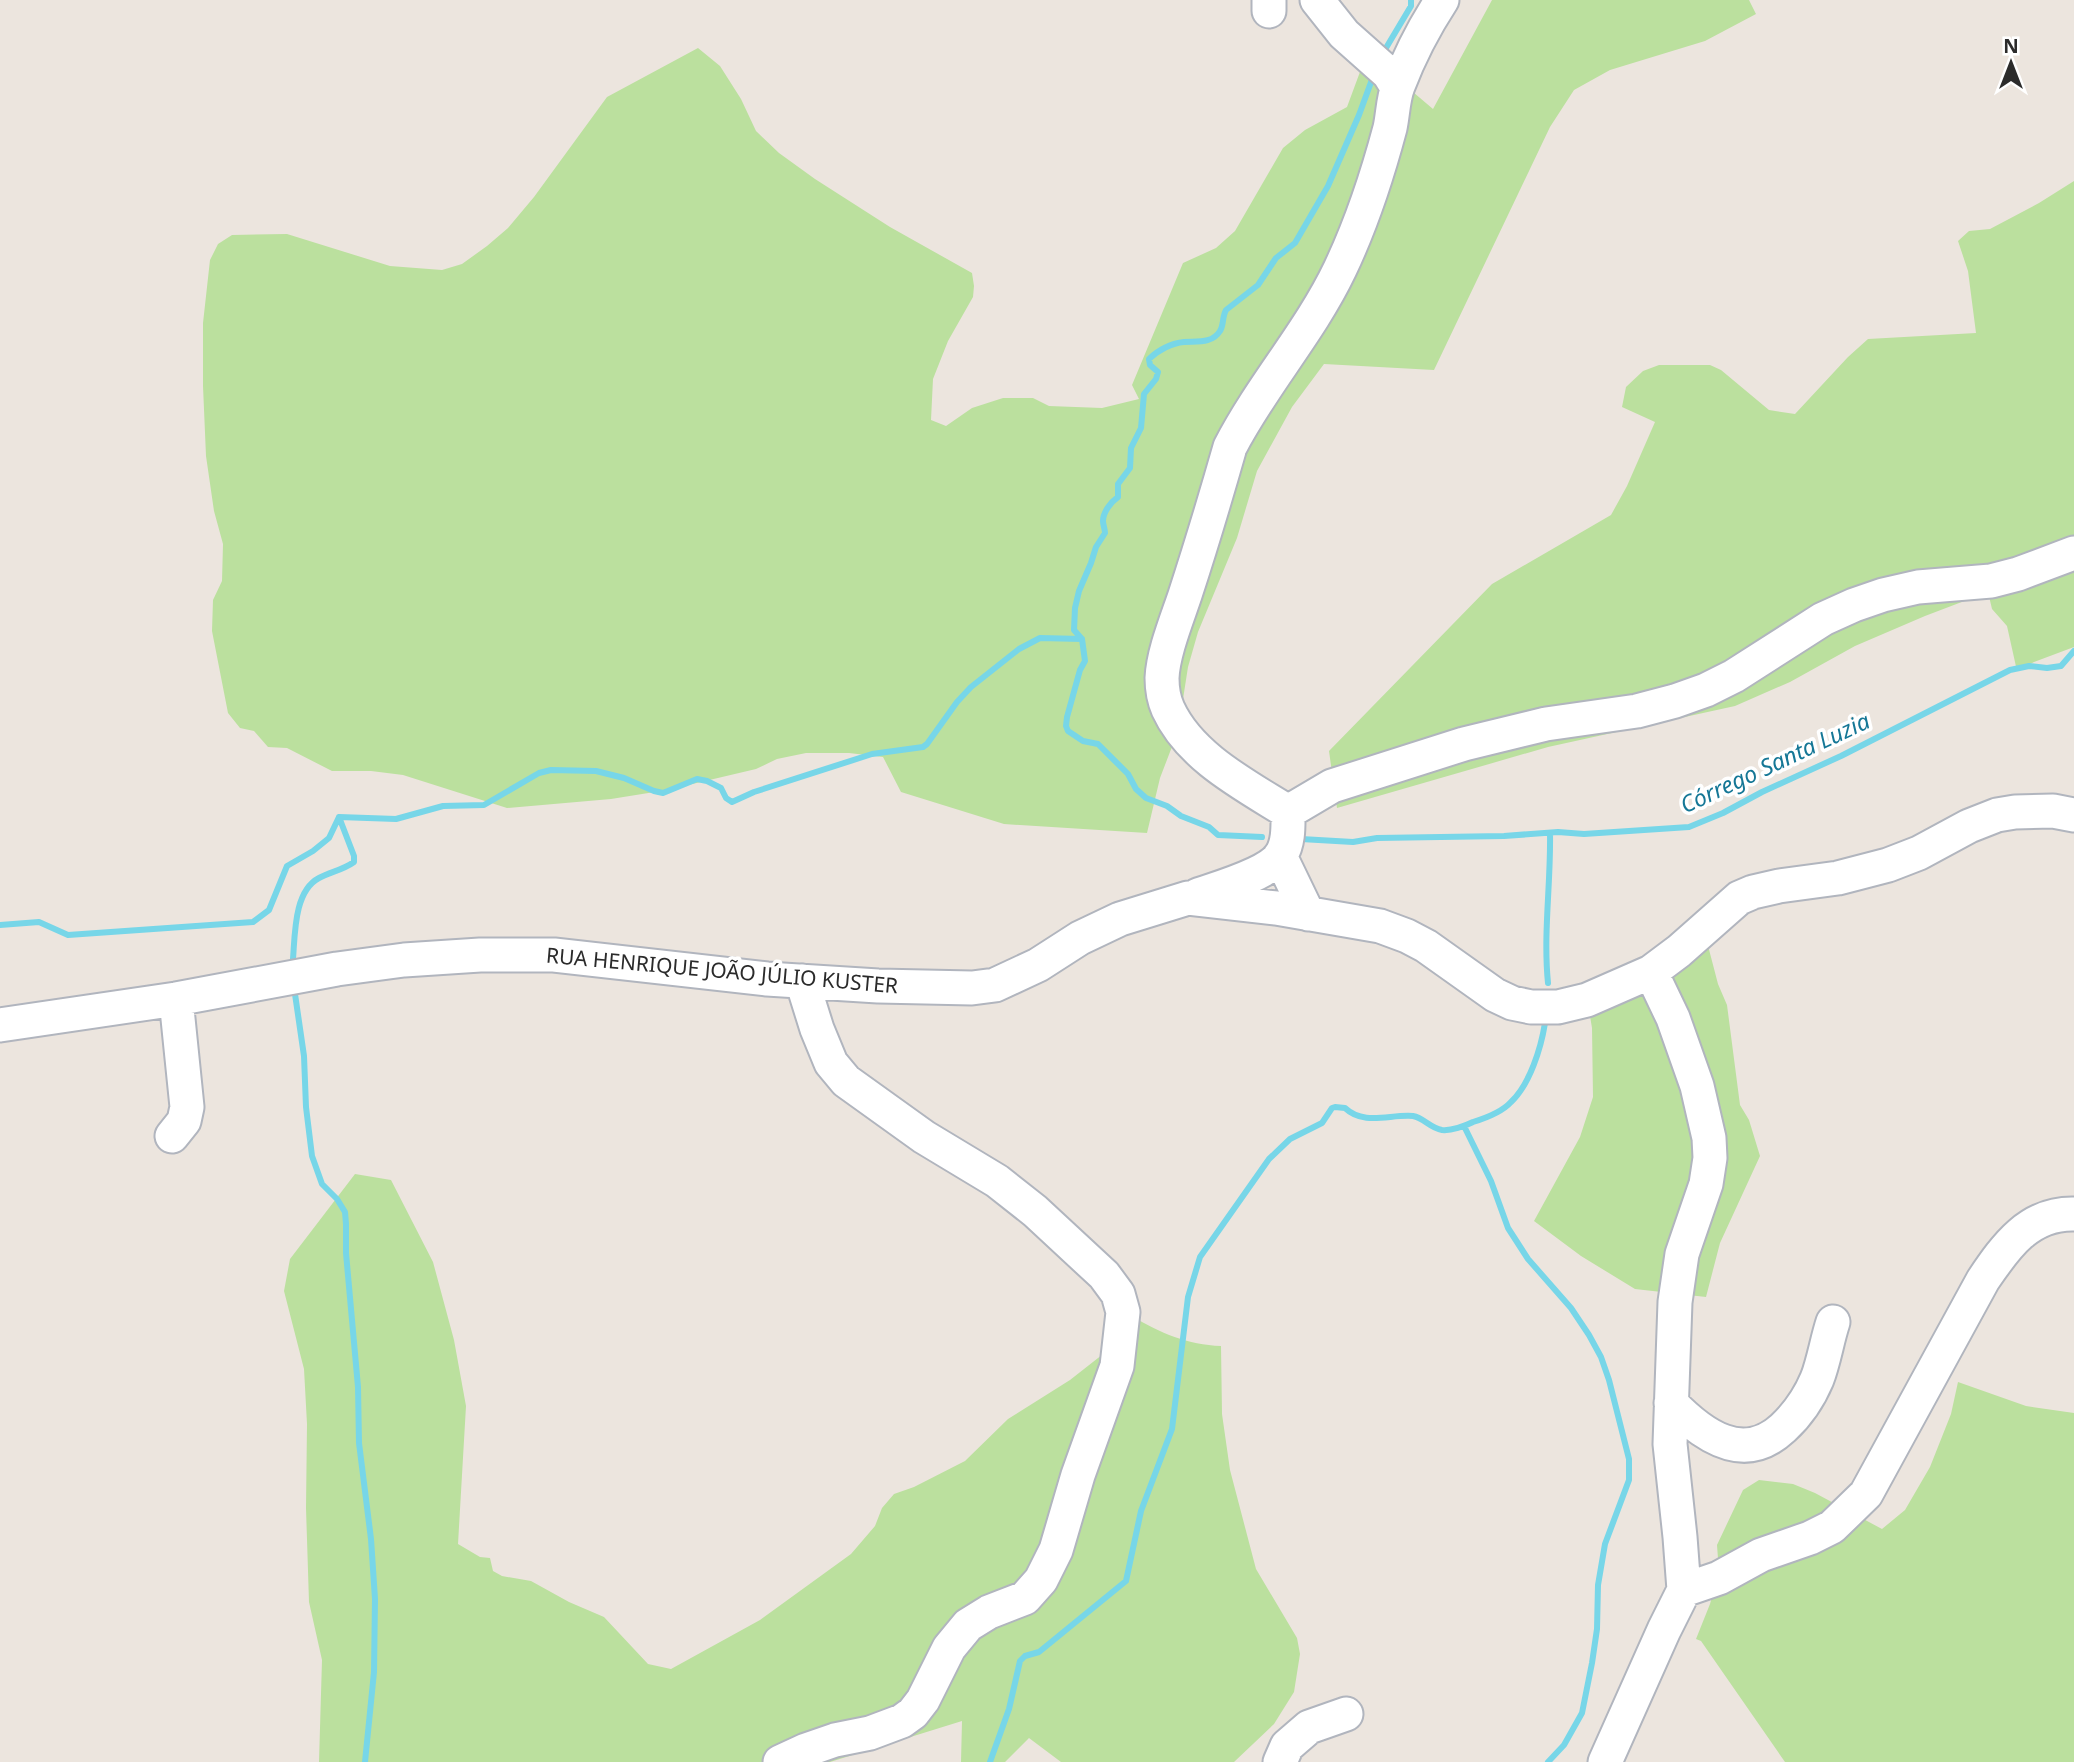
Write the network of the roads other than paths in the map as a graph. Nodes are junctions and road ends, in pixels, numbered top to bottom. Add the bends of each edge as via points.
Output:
1 (1317, 0) edge
2 (1442, 0) edge
3 (1397, 87) junction
4 (2074, 553) edge
5 (1288, 812) junction
6 (2074, 815) edge
7 (1280, 856) junction
8 (1188, 898) junction
9 (1308, 914) junction
10 (1651, 972) junction
11 (802, 981) junction
12 (176, 999) junction
13 (0, 1025) edge
14 (172, 1136) dead end
15 (2074, 1214) edge
16 (1833, 1322) dead end
17 (1671, 1403) junction
18 (1684, 1590) junction
19 (1346, 1714) dead end
20 (780, 1762) edge
21 (1280, 1762) edge
22 (1605, 1762) edge

1 - 3 street
2 - 3 street
3 - 5 street via 1390,127 1340,270 1230,447 1162,677 1164,699 1187,738 1242,784
4 - 5 street via 1991,581 1918,587 1884,595 1822,620 1734,676 1675,701 1464,744 1332,786
5 - 7 street via 1288,834
6 - 10 street, RUA HENRIQUE JOÃO JÚLIO KUSTER via 2053,811 1997,815 1888,865 1753,892
7 - 8 street via 1247,878
7 - 9 street
8 - 9 street, RUA HENRIQUE JOÃO JÚLIO KUSTER
8 - 11 street, RUA HENRIQUE JOÃO JÚLIO KUSTER via 1120,919 996,985 924,988
9 - 10 street, RUA HENRIQUE JOÃO JÚLIO KUSTER via 1380,926 1407,936 1495,995 1531,1007 1587,1000
10 - 17 street via 1697,1086 1710,1158 1682,1254
11 - 12 street, RUA HENRIQUE JOÃO JÚLIO KUSTER via 554,955 480,955 337,969
11 - 20 street via 831,1063 846,1081 1035,1211 1104,1275 1124,1312 1117,1366 1056,1550 1041,1580 1026,1598 968,1625 948,1648 914,1713 880,1730
12 - 13 street, RUA HENRIQUE JOÃO JÚLIO KUSTER
12 - 14 street via 187,1107 184,1121
15 - 18 street via 2046,1217 2002,1251 1866,1494 1832,1528
16 - 17 street via 1817,1379 1803,1405 1764,1442 1732,1445 1721,1441 1695,1426
17 - 18 street via 1670,1444
18 - 22 street
19 - 21 street via 1309,1727 1287,1746

